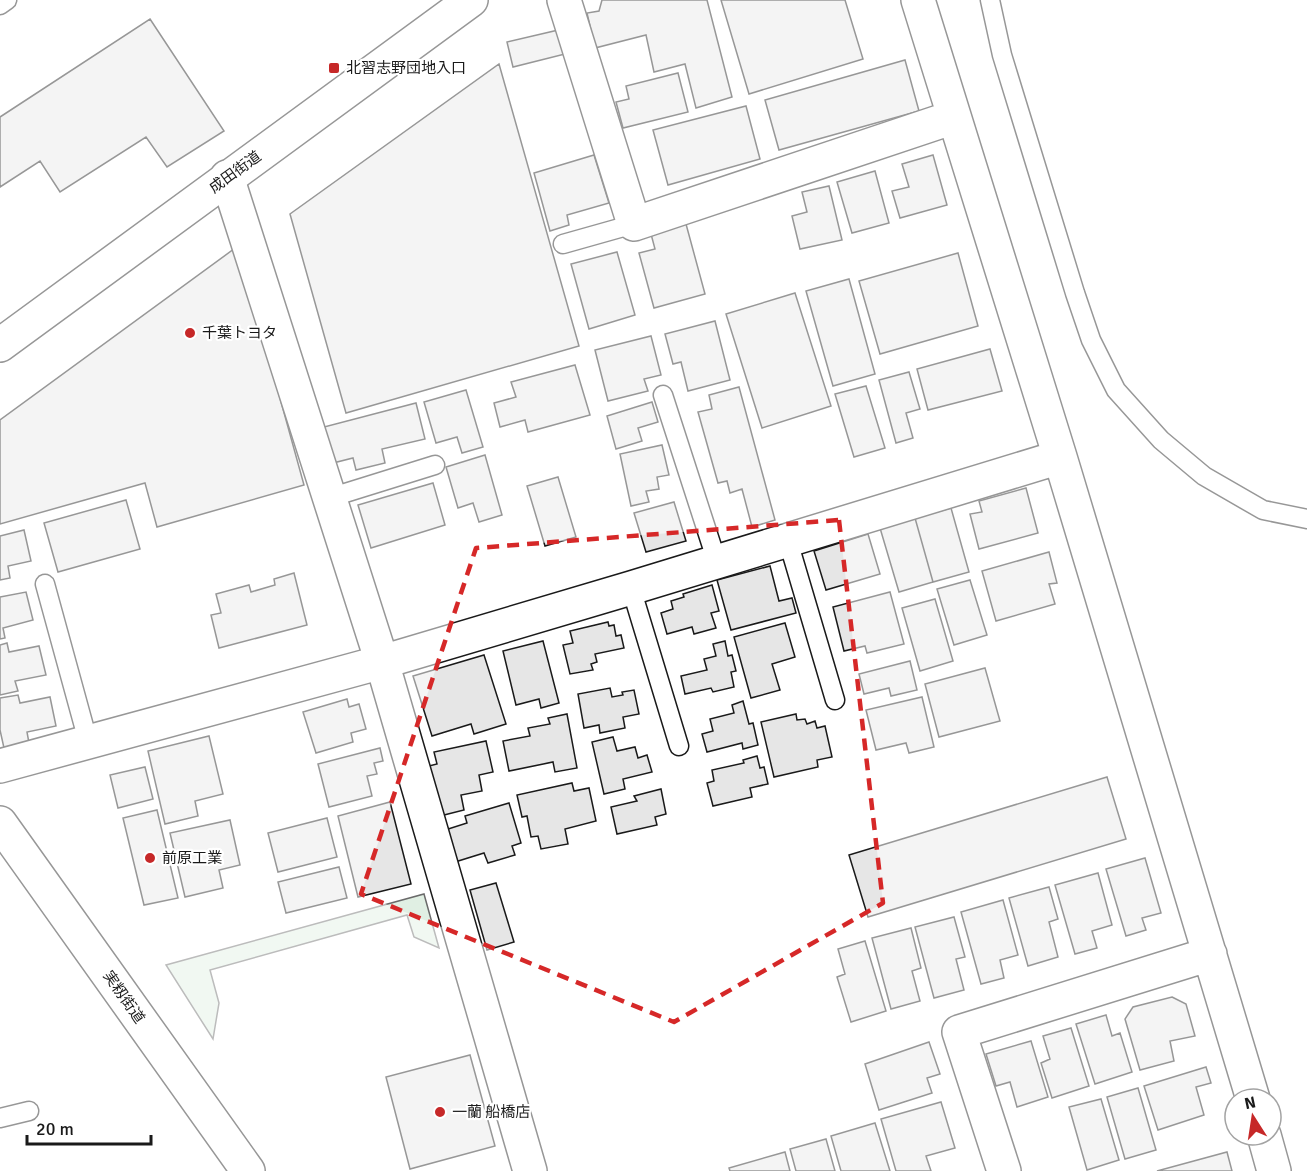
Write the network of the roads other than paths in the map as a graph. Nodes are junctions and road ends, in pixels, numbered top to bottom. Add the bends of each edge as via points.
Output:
1 (7, 0) edge
2 (471, 0) edge
3 (564, 0) edge
4 (918, 0) edge
5 (990, 0) edge
6 (0, 5) edge
7 (954, 117) junction
8 (227, 177) junction
9 (634, 224) junction
10 (563, 244) dead end
11 (0, 345) edge
12 (663, 394) dead end
13 (1060, 457) junction
14 (435, 465) dead end
15 (329, 498) junction
16 (1307, 519) edge
17 (788, 541) junction
18 (717, 562) junction
19 (45, 584) dead end
20 (631, 588) junction
21 (382, 662) junction
22 (835, 700) dead end
23 (88, 741) junction
24 (679, 746) dead end
25 (0, 766) edge
26 (0, 823) edge
27 (1210, 954) junction
28 (1249, 1087) edge
29 (29, 1111) dead end
30 (0, 1118) edge
31 (1267, 1147) edge
32 (248, 1171) edge
33 (530, 1171) edge
34 (1004, 1171) edge
35 (1274, 1171) edge

1 - 6 lane
2 - 8 main road, 成田街道
3 - 9 main road
4 - 7 main road
5 - 16 lane via 1002,55 1091,340 1116,390 1161,441 1204,476 1263,510
7 - 9 main road
7 - 13 main road
8 - 11 main road, 成田街道
8 - 15 main road
9 - 10 lane
12 - 18 lane
13 - 17 main road
13 - 27 main road
14 - 15 lane
15 - 21 main road
17 - 18 main road
17 - 22 lane
18 - 20 main road
19 - 23 lane
20 - 21 main road
20 - 24 lane
21 - 23 main road
21 - 33 main road
23 - 25 main road
26 - 32 main road, 実籾街道
27 - 28 main road
27 - 34 main road via 959,1032
29 - 30 lane
31 - 35 main road

